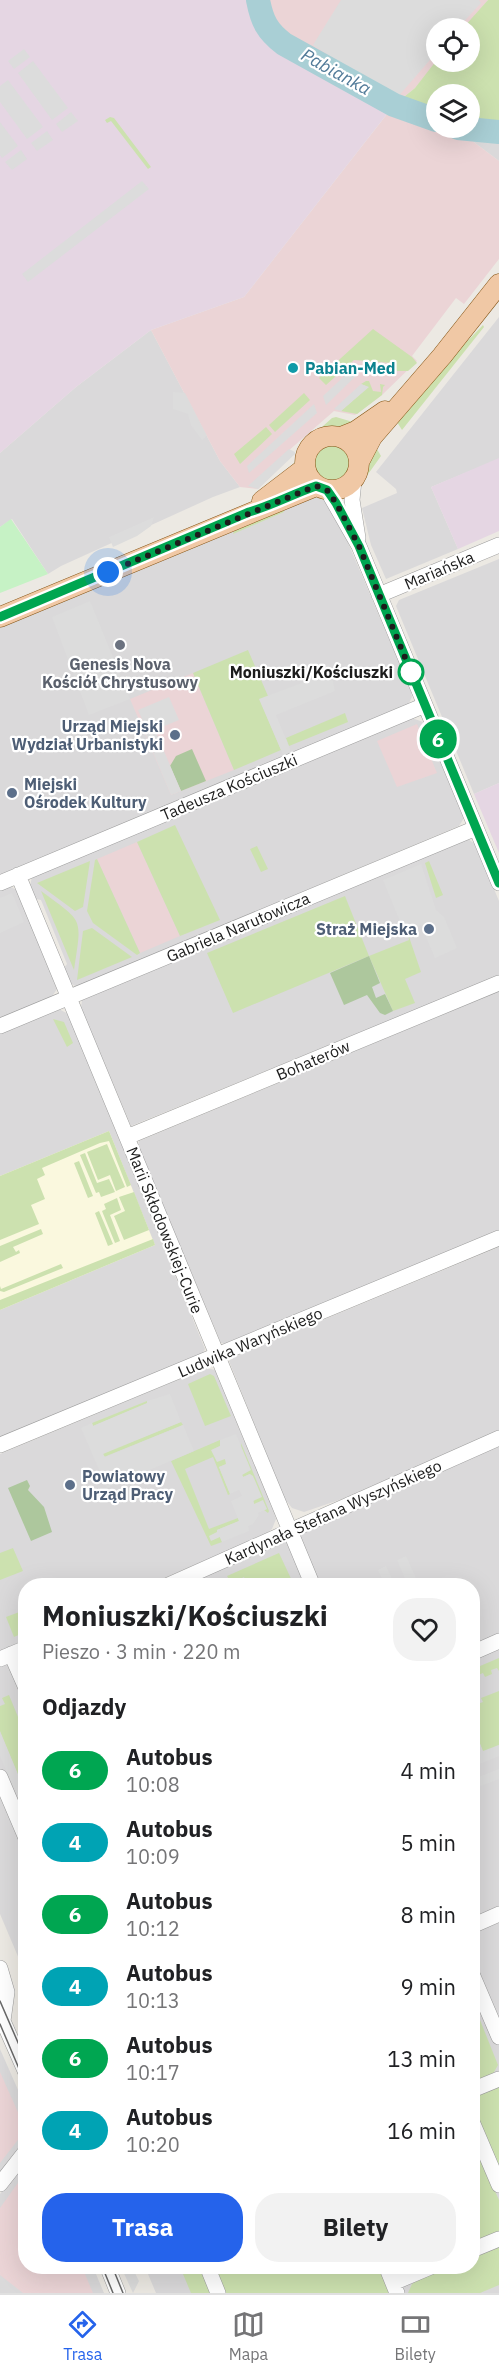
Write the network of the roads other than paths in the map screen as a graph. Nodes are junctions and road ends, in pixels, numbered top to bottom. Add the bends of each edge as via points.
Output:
1 (499, 284) edge
2 (404, 398) junction
3 (341, 437) junction
4 (360, 460) junction
5 (305, 468) junction
6 (354, 480) junction
7 (322, 488) junction
8 (249, 512) junction
9 (499, 545) edge
10 (359, 546) junction
11 (379, 595) junction
12 (0, 616) edge
13 (424, 705) junction
14 (476, 828) junction
15 (18, 875) junction
16 (0, 883) edge
17 (499, 883) edge
18 (499, 983) edge
19 (69, 998) junction
20 (0, 1026) edge
21 (127, 1137) junction
22 (499, 1238) edge
23 (217, 1355) junction
24 (499, 1438) edge
25 (0, 1445) edge
26 (290, 1530) junction
27 (184, 1578) edge
28 (310, 1578) edge
29 (499, 1641) edge
30 (480, 1649) edge
31 (12, 1653) edge
32 (18, 1668) edge
33 (0, 1777) edge
34 (18, 1819) edge
35 (499, 1914) edge
36 (480, 1922) edge
37 (0, 1968) edge
38 (480, 1993) edge
39 (1, 2020) edge
40 (499, 2037) edge
41 (18, 2056) edge
42 (499, 2079) edge
43 (480, 2087) edge
44 (480, 2141) edge
45 (18, 2161) edge
46 (0, 2184) edge
47 (499, 2186) edge
48 (499, 2239) edge
49 (480, 2247) edge
50 (110, 2274) edge
51 (210, 2274) edge
52 (389, 2274) edge
53 (419, 2274) edge
54 (395, 2288) edge
55 (118, 2293) edge
56 (218, 2293) edge

1 - 2 main road
2 - 3 main road
2 - 4 main road via 368,442
3 - 4 main road via 354,446
3 - 5 main road via 325,437 311,446
4 - 6 main road
5 - 7 main road via 307,475
5 - 8 main road
6 - 7 main road via 342,489
6 - 10 street via 352,500
7 - 8 main road
7 - 10 street
8 - 12 main road
9 - 11 street, Mariańska
10 - 11 street
11 - 13 street
13 - 14 street
13 - 15 street, Tadeusza Kościuszki
14 - 17 street
14 - 19 street, Gabriela Narutowicza
15 - 16 street, Tadeusza Kościuszki
15 - 19 street, Marii Skłodowskiej-Curie
18 - 21 street, Bohaterów
19 - 20 street, Gabriela Narutowicza
19 - 21 street, Marii Skłodowskiej-Curie
21 - 23 street, Marii Skłodowskiej-Curie
22 - 23 street, Ludwika Waryńskiego
23 - 25 street, Ludwika Waryńskiego
23 - 26 street, Marii Skłodowskiej-Curie
24 - 26 street, Kardynała Stefana Wyszyńskiego
26 - 27 street, Kardynała Stefana Wyszyńskiego
26 - 28 street, Marii Skłodowskiej-Curie
29 - 30 street
31 - 32 street
33 - 34 street
35 - 36 street
37 - 39 street via 8,1992
38 - 40 street
39 - 41 street
42 - 43 street
44 - 47 street
45 - 46 street
48 - 49 street
50 - 55 street
51 - 56 street
52 - 54 street
53 - 54 street

